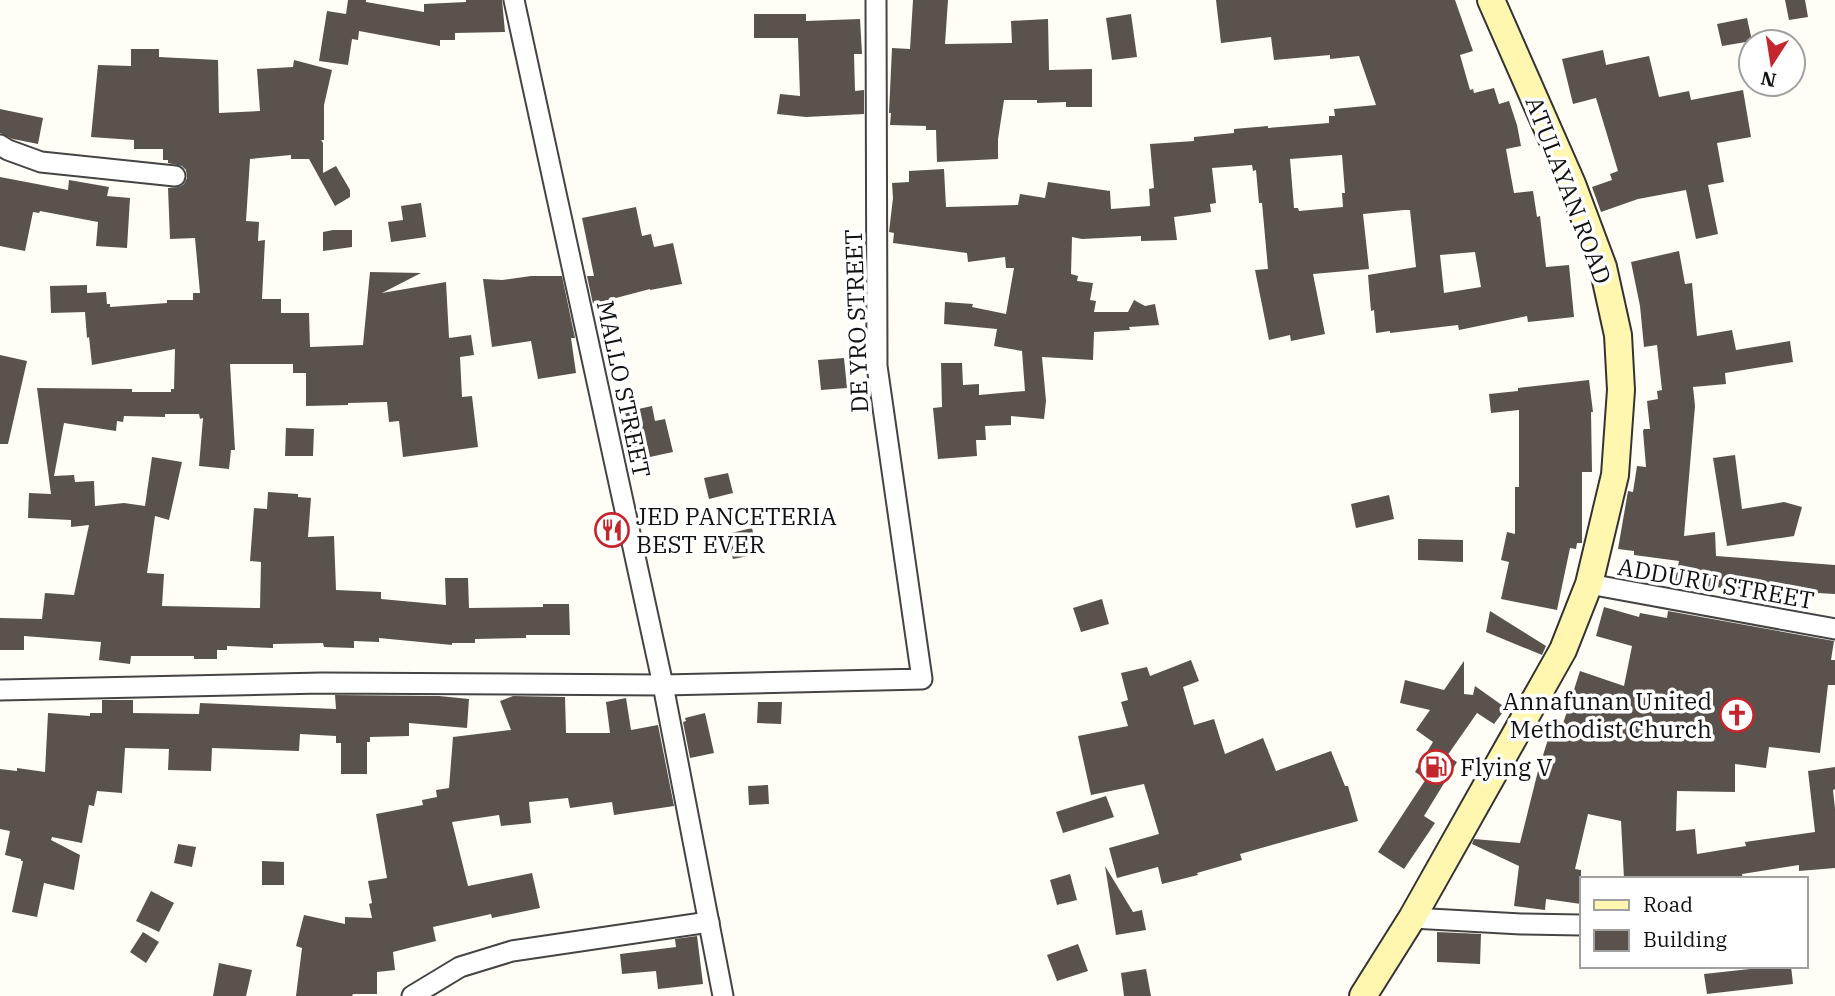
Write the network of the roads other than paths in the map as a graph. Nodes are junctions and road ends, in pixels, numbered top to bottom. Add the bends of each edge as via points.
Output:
1 (514, 0) edge
2 (876, 0) edge
3 (1491, 0) edge
4 (0, 145) edge
5 (175, 176) dead end
6 (1589, 584) junction
7 (1835, 629) edge
8 (663, 685) junction
9 (0, 690) edge
10 (1412, 918) junction
11 (709, 922) junction
12 (1580, 925) edge
13 (412, 996) edge
14 (723, 996) edge
15 (1363, 996) edge

1 - 8 street, MALLO STREET
2 - 8 street, DE YRO STREET via 877,366 922,679
3 - 6 main road, ATULAYAN ROAD via 1572,184 1603,267 1618,335 1621,390 1615,475
4 - 5 street via 41,162
6 - 7 street, ADDURU STREET
6 - 10 main road, ATULAYAN ROAD via 1563,650
8 - 9 street via 323,683
8 - 11 street, MALLO STREET
10 - 12 street
10 - 15 main road, ATULAYAN ROAD
11 - 13 street via 512,951 460,967
11 - 14 street, MALLO STREET

